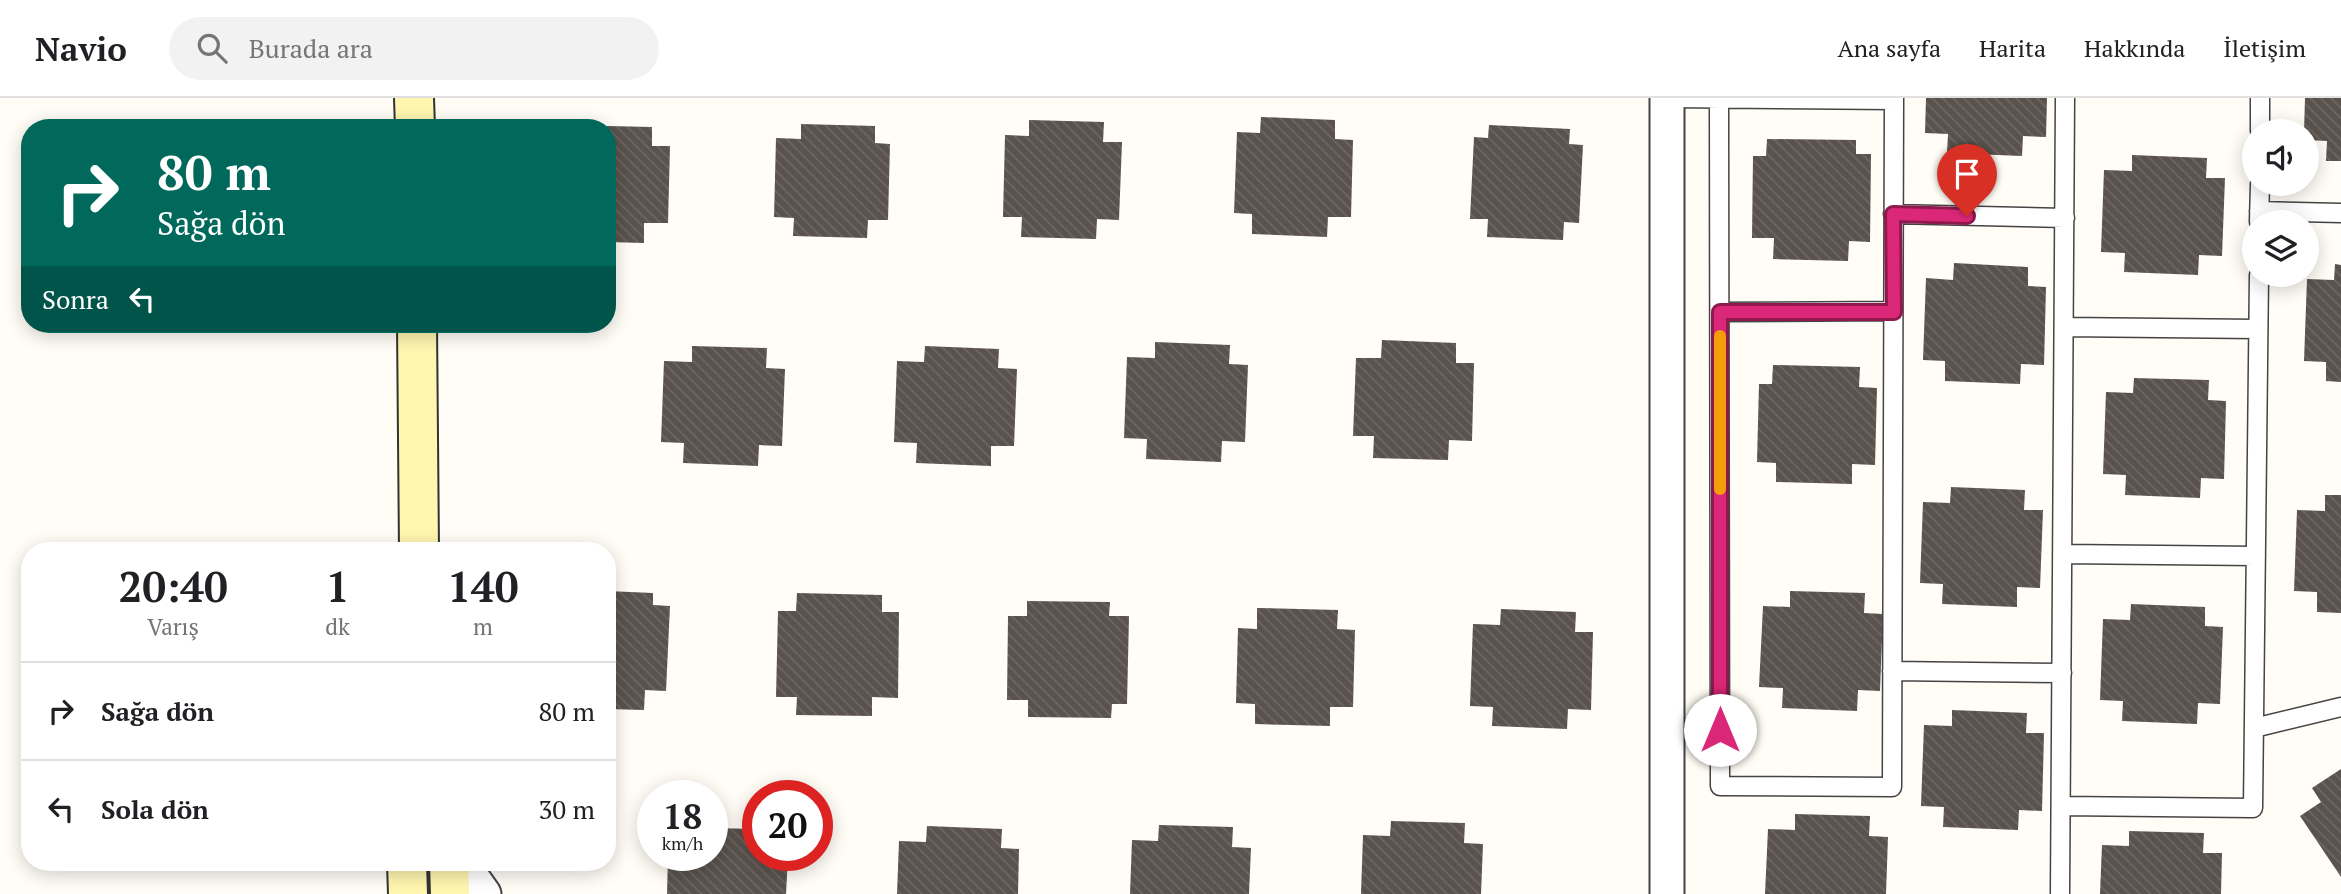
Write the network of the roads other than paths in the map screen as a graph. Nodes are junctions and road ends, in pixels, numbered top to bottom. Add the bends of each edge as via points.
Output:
1 (414, 98) edge
2 (1667, 98) edge
3 (1719, 98) edge
4 (2065, 98) edge
5 (2260, 98) edge
6 (1894, 99) edge
7 (415, 119) edge
8 (2260, 119) edge
9 (2341, 213) edge
10 (1893, 214) junction
11 (2319, 214) edge
12 (2065, 218) junction
13 (2259, 287) edge
14 (1720, 312) junction
15 (1894, 312) junction
16 (2064, 327) junction
17 (2258, 329) junction
18 (416, 333) edge
19 (419, 542) edge
20 (2062, 554) junction
21 (2256, 556) junction
22 (1892, 671) junction
23 (2062, 673) junction
24 (2341, 707) edge
25 (2254, 729) junction
26 (2061, 806) junction
27 (407, 871) edge
28 (449, 871) edge
29 (468, 871) edge
30 (408, 894) edge
31 (450, 894) edge
32 (484, 894) edge
33 (1667, 894) edge
34 (2060, 894) edge

1 - 7 main road
2 - 3 lane
2 - 33 street
3 - 6 lane
3 - 14 lane
4 - 12 lane
5 - 8 lane
6 - 10 lane
9 - 11 lane
10 - 12 lane
10 - 15 lane
12 - 16 lane
13 - 17 lane
14 - 15 lane
14 - 22 lane via 1720,786 1892,787
15 - 22 lane
16 - 17 lane
16 - 20 lane
17 - 21 lane
18 - 19 main road
20 - 21 lane
20 - 23 lane
21 - 25 lane
22 - 23 lane
23 - 26 lane
24 - 25 lane
25 - 26 lane via 2253,808
26 - 34 lane
27 - 30 main road
28 - 31 main road
29 - 32 street

